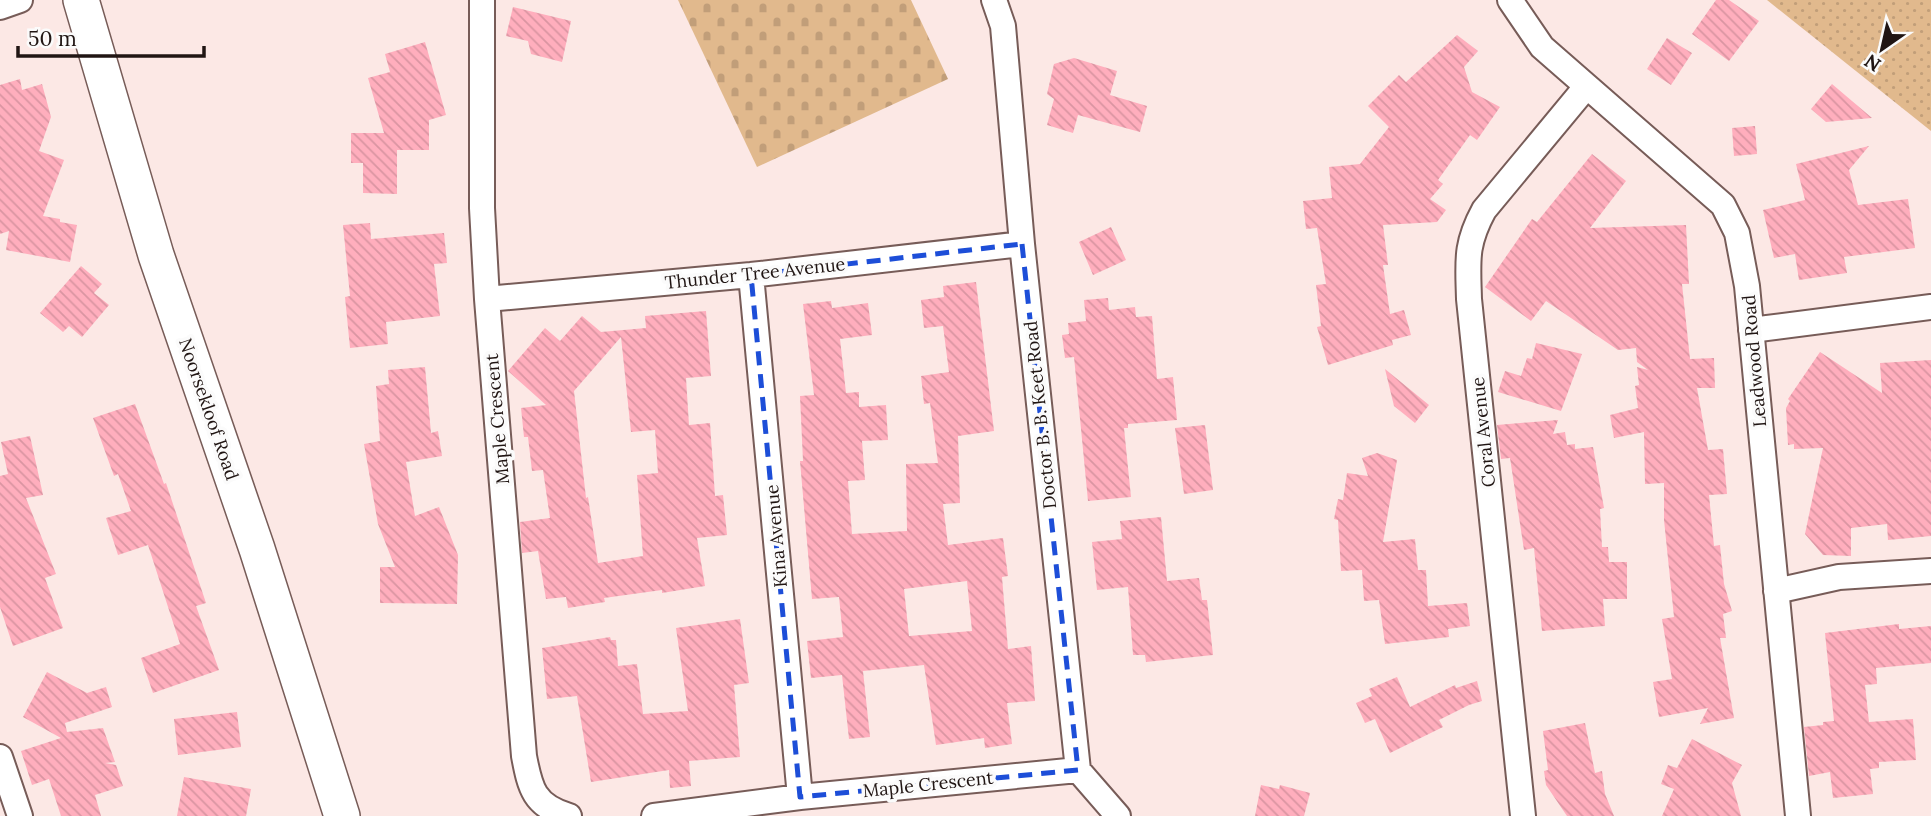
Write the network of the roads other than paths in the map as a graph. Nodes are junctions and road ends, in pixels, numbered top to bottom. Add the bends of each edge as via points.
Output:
1 (20, 0) edge
2 (81, 0) edge
3 (482, 0) edge
4 (995, 0) edge
5 (1510, 0) edge
6 (0, 7) edge
7 (1586, 87) junction
8 (1022, 244) junction
9 (751, 275) junction
10 (487, 299) junction
11 (1931, 307) edge
12 (1751, 330) junction
13 (1931, 571) edge
14 (1776, 592) junction
15 (0, 757) edge
16 (1077, 769) junction
17 (800, 797) junction
18 (20, 816) edge
19 (342, 816) edge
20 (569, 816) edge
21 (654, 816) edge
22 (1118, 816) edge
23 (1522, 816) edge
24 (1798, 816) edge

1 - 6 street
2 - 19 street, Noorsekloof Road via 156,255
3 - 10 street, Maple Crescent
4 - 8 street, Doctor B. B. Keet Road via 1003,26
5 - 7 street, Leadwood Road via 1542,47
7 - 12 street, Leadwood Road via 1723,205 1737,233
7 - 23 street, Coral Avenue via 1484,210 1468,252
8 - 9 street, Thunder Tree Avenue
8 - 16 street, Doctor B. B. Keet Road
9 - 10 street, Thunder Tree Avenue
9 - 17 street, Kina Avenue
10 - 20 street, Maple Crescent via 524,756 530,787 543,803
11 - 12 street
12 - 14 street, Leadwood Road
13 - 14 street via 1839,577
14 - 24 street, Leadwood Road
15 - 18 street
16 - 17 street, Maple Crescent
16 - 22 street
17 - 21 street, Maple Crescent

